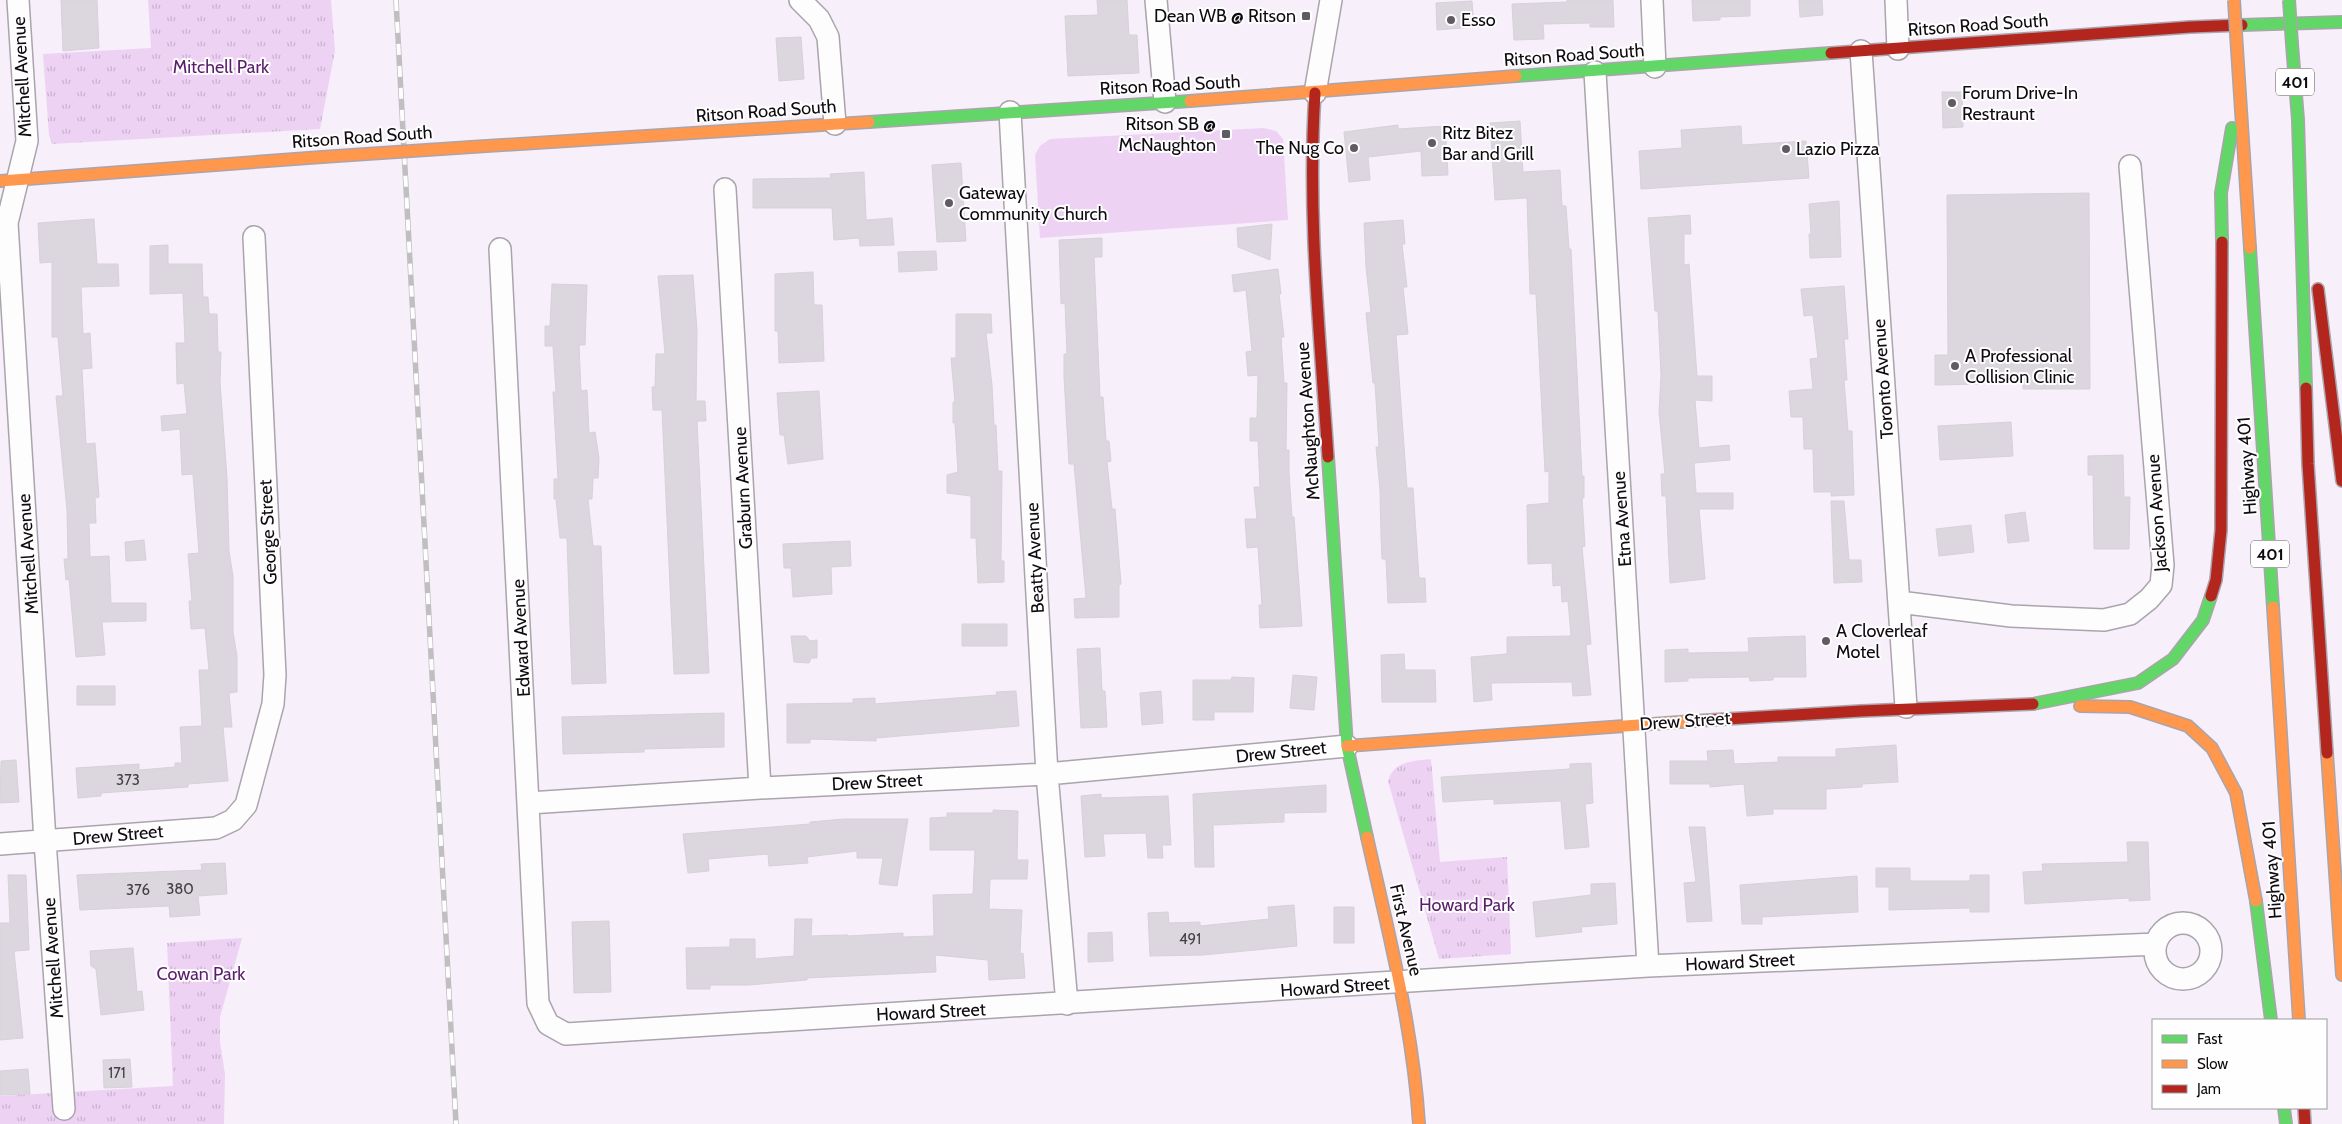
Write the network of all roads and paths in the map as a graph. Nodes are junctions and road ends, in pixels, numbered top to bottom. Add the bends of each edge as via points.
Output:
1 (18, 0) edge
2 (800, 0) edge
3 (1156, 0) edge
4 (1331, 0) edge
5 (1652, 0) edge
6 (1896, 0) edge
7 (2234, 0) edge
8 (2289, 0) edge
9 (2342, 22) edge
10 (1898, 49) junction
11 (1862, 51) junction
12 (1656, 67) junction
13 (1595, 72) junction
14 (2240, 87) junction
15 (1316, 94) junction
16 (1165, 102) junction
17 (1010, 112) junction
18 (2298, 120) junction
19 (835, 124) junction
20 (2130, 166) dead end
21 (9, 180) edge
22 (724, 189) dead end
23 (254, 237) dead end
24 (2313, 247) dead end
25 (500, 249) dead end
26 (2317, 276) dead end
27 (2342, 481) edge
28 (1898, 602) junction
29 (2033, 704) junction
30 (1906, 707) junction
31 (1636, 724) junction
32 (1347, 746) junction
33 (1047, 774) junction
34 (760, 788) junction
35 (529, 803) junction
36 (233, 820) joint
37 (45, 841) junction
38 (0, 844) edge
39 (2156, 944) dead end
40 (1648, 966) junction
41 (2342, 975) edge
42 (1400, 983) junction
43 (1067, 1004) junction
44 (2271, 1019) edge
45 (2299, 1019) edge
46 (548, 1024) joint
47 (64, 1109) dead end
48 (2284, 1109) edge
49 (2304, 1109) edge
50 (1419, 1124) edge
51 (2286, 1124) edge
52 (2305, 1124) edge

1 - 21 street, Mitchell Avenue via 27,141
2 - 19 street via 819,19 828,38
3 - 16 street
4 - 15 street
5 - 12 street
6 - 10 street
7 - 14 main road, Highway 401 / 401, bridge
8 - 18 main road, 401, bridge
9 - 10 main road, Ritson Road South via 2190,27
10 - 11 main road, Ritson Road South
11 - 12 main road, Ritson Road South
11 - 28 street, Toronto Avenue
12 - 13 main road, Ritson Road South
13 - 15 main road, Ritson Road South
13 - 31 street, Etna Avenue
14 - 29 main road via 2220,192 2223,328 2221,530 2216,580 2203,620 2173,659 2138,682
14 - 45 main road, Highway 401 / 401
15 - 16 main road, Ritson Road South
15 - 32 main road, McNaughton Avenue via 1312,152 1314,238
16 - 17 main road, Ritson Road South
17 - 19 main road, Ritson Road South
17 - 33 street, Beatty Avenue
18 - 24 main road
18 - 41 main road, 401 via 2308,464
19 - 21 main road, Ritson Road South, bridge
20 - 28 street, Jackson Avenue via 2163,565 2161,585 2130,614 2104,620 2011,616
21 - 37 street, Mitchell Avenue via 7,223
22 - 34 street, Graburn Avenue
23 - 36 street, George Street via 275,675 273,704 246,805
25 - 35 street, Edward Avenue
26 - 27 main road
28 - 30 street, Toronto Avenue
29 - 30 main road, Drew Street
29 - 44 main road via 2130,707 2188,726 2212,748 2236,793 2259,920
30 - 31 main road, Drew Street
31 - 32 main road, Drew Street
31 - 40 street, Etna Avenue
32 - 33 street, Drew Street
32 - 42 main road, First Avenue
33 - 34 street, Drew Street
33 - 43 street, Beatty Avenue
34 - 35 street, Drew Street
35 - 46 street, Edward Avenue via 538,1003
36 - 37 street, Drew Street via 216,828
37 - 38 street, Drew Street
37 - 47 street, Mitchell Avenue
39 - 40 street, Howard Street
40 - 42 street, Howard Street
42 - 43 street, Howard Street
42 - 50 main road, First Avenue via 1417,1089
43 - 46 street, Howard Street via 566,1034
48 - 51 main road
49 - 52 main road

